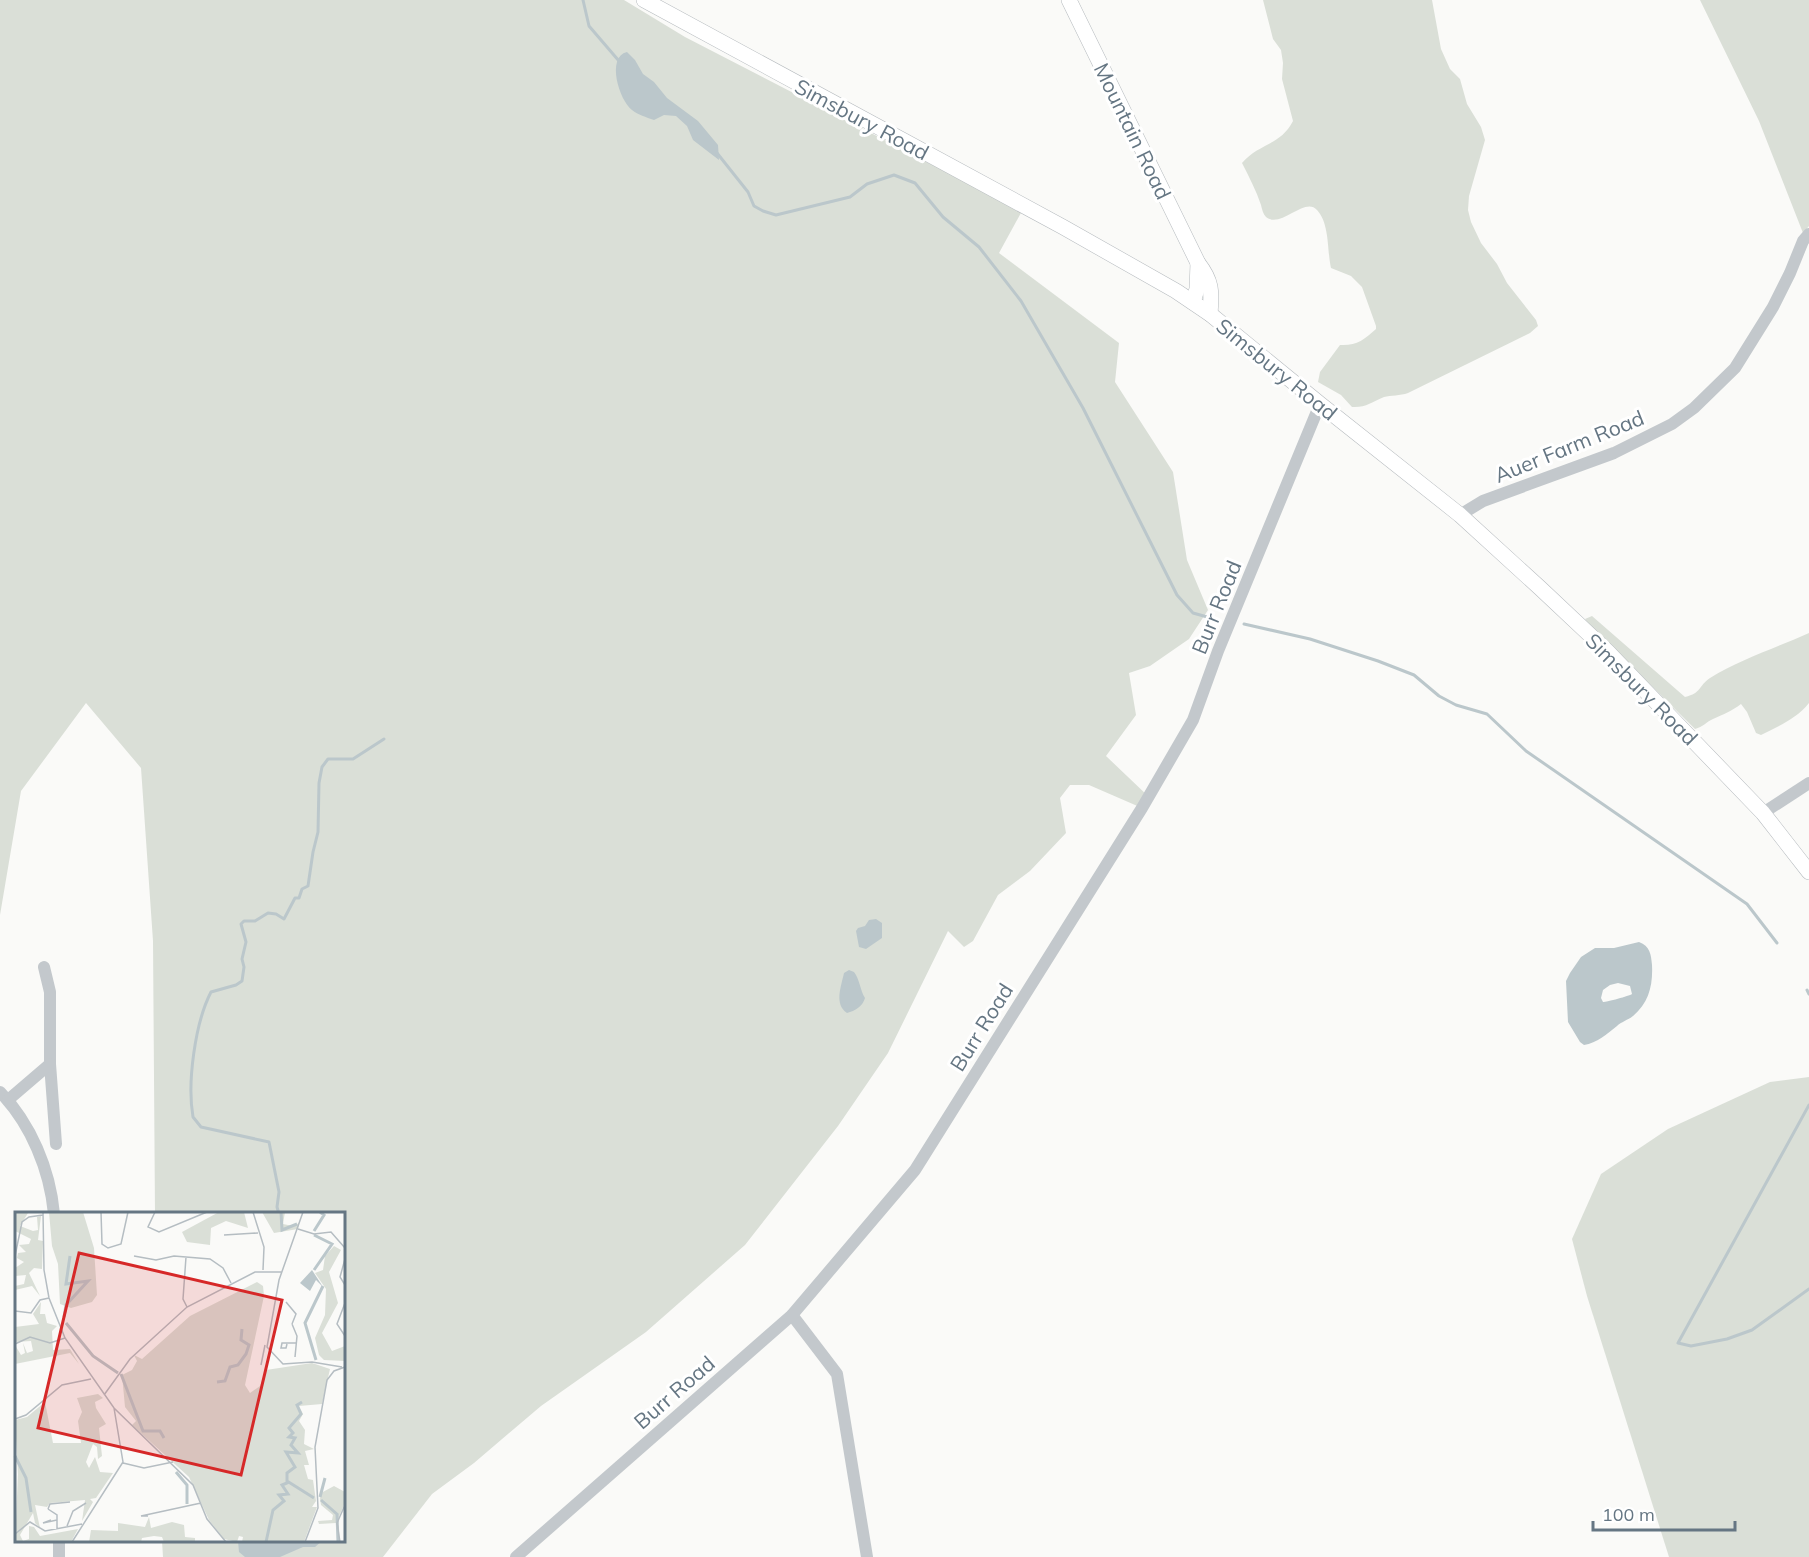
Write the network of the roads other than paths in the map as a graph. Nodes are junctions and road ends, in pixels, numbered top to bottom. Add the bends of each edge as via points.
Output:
1 (644, 0) edge
2 (1069, 0) edge
3 (1809, 234) edge
4 (1198, 262) junction
5 (1192, 302) junction
6 (1210, 314) junction
7 (1320, 404) junction
8 (1460, 515) junction
9 (1809, 783) edge
10 (1763, 813) junction
11 (1809, 872) edge
12 (44, 967) dead end
13 (50, 1064) junction
14 (4, 1096) edge
15 (56, 1144) dead end
16 (54, 1212) edge
17 (792, 1315) junction
18 (516, 1557) edge
19 (867, 1557) edge

1 - 5 main road, Simsbury Road via 1063,227
2 - 4 main road, Mountain Road
3 - 8 street, Auer Farm Road via 1773,307 1735,368 1694,408 1623,449 1483,501
4 - 5 main road via 1197,289
4 - 6 main road, Mountain Road via 1208,276
5 - 6 main road, Simsbury Road
6 - 7 main road, Simsbury Road
7 - 8 main road, Simsbury Road
7 - 17 street, Burr Road via 1193,720 1170,762 915,1170
8 - 10 main road, Simsbury Road via 1608,652
9 - 10 street
10 - 11 main road, Simsbury Road
12 - 13 street via 50,992
13 - 14 street
13 - 15 street
14 - 16 street via 31,1135 52,1192
17 - 18 street, Burr Road
17 - 19 street via 837,1374

